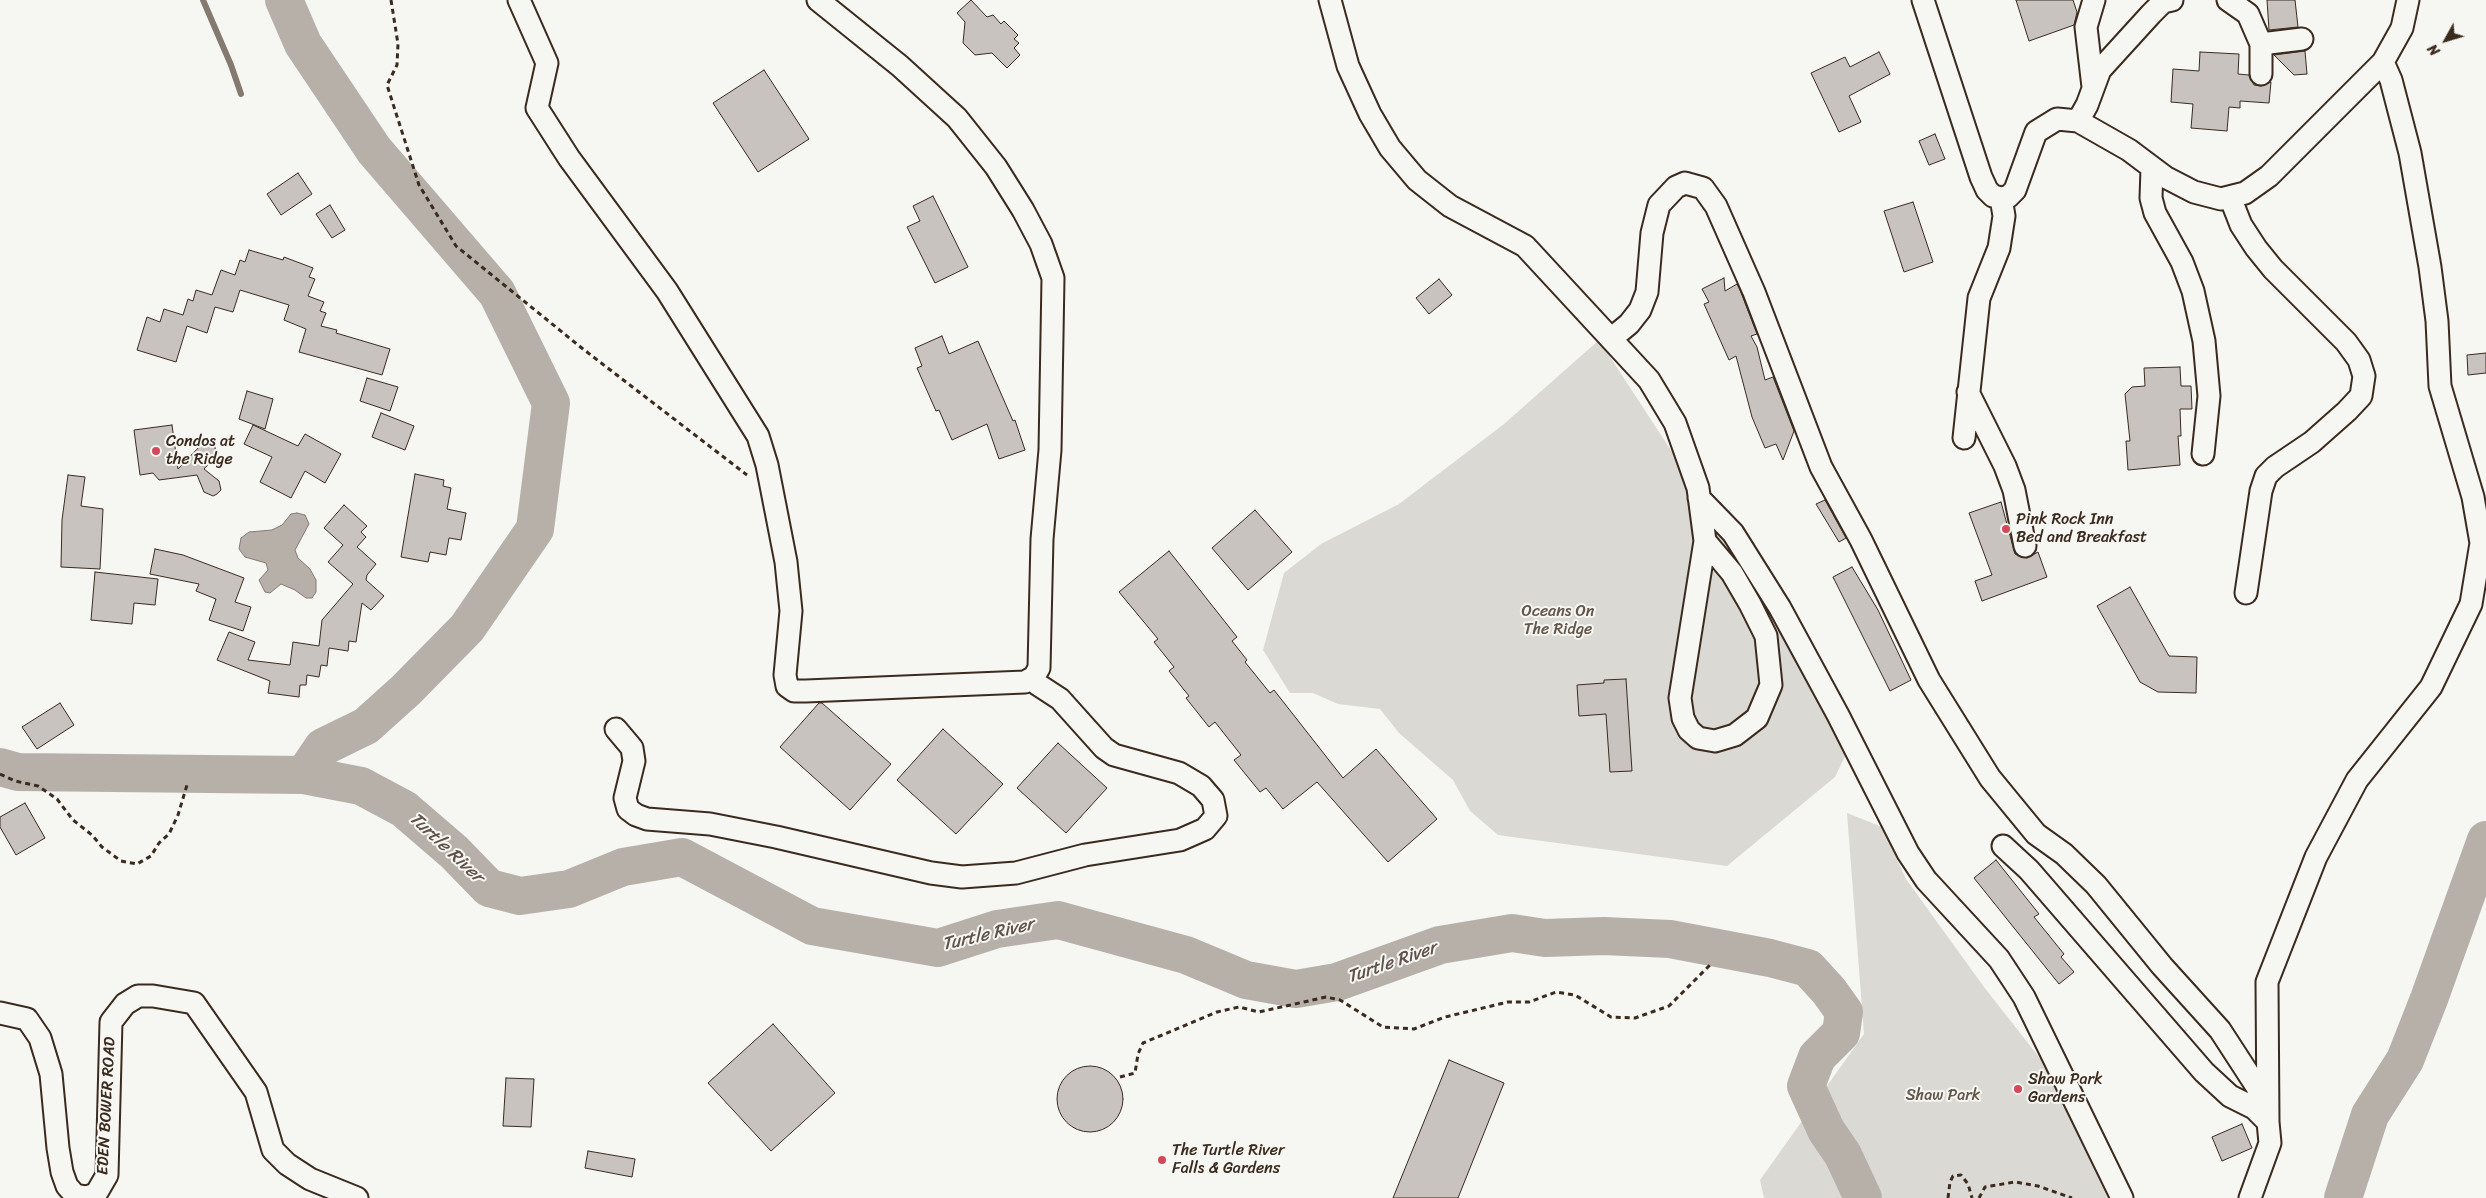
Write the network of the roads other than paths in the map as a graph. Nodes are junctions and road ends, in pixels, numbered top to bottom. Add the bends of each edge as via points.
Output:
1 (519, 0) edge
2 (818, 0) edge
3 (1330, 0) edge
4 (1923, 0) edge
5 (2094, 0) edge
6 (2172, 0) edge
7 (2228, 0) edge
8 (2408, 0) edge
9 (2153, 7) edge
10 (2302, 40) dead end
11 (2261, 44) junction
12 (2382, 62) junction
13 (2261, 74) dead end
14 (2093, 87) junction
15 (2078, 120) junction
16 (2152, 168) junction
17 (2230, 196) junction
18 (2001, 198) junction
19 (1612, 338) junction
20 (1968, 392) junction
21 (1964, 438) dead end
22 (2203, 454) dead end
23 (1699, 498) junction
24 (1704, 541) junction
25 (2024, 546) dead end
26 (2246, 593) dead end
27 (1034, 677) junction
28 (616, 729) dead end
29 (2003, 846) dead end
30 (0, 1013) edge
31 (2268, 1122) junction
32 (357, 1198) edge
33 (2122, 1198) edge
34 (2250, 1198) edge

1 - 27 street via 547,63 536,108 667,291 758,436 786,562 791,611 785,675 787,686 794,691 806,691 1011,684
2 - 27 street via 900,66 957,118 996,167 1023,210 1041,244 1052,278 1050,450 1042,539 1039,668
3 - 19 street via 1348,66 1390,148 1417,180 1450,206 1525,246
4 - 18 street via 1980,177 1987,190
5 - 14 street via 2086,27
6 - 9 street
7 - 11 street via 2248,14
8 - 12 street via 2402,28
9 - 14 street via 2100,70
10 - 11 street
11 - 13 street
12 - 17 street via 2269,176 2245,193
12 - 31 street via 2402,118 2421,212 2438,321 2440,386 2473,497 2481,543 2471,604 2431,687 2357,780 2316,857 2267,982
14 - 15 street
15 - 16 street via 2129,150
15 - 18 street via 2057,119 2036,132 2014,190 2008,197
16 - 17 street via 2194,192 2222,199
16 - 22 street via 2151,198 2155,213 2182,262 2193,291 2204,341 2209,396
17 - 26 street via 2241,225 2256,248 2346,342 2359,360 2364,376 2361,396 2347,411 2266,476
18 - 20 street via 2004,216 1999,248 1979,298
19 - 23 street via 1649,380 1675,423
19 - 31 street via 1634,317 1647,292 1652,233 1659,205 1676,187 1685,183 1703,188 1716,206 1754,292 1820,467 1861,540 1928,680 1990,778 2036,834 2064,854 2096,885 2220,1030 2257,1087
20 - 21 street
20 - 25 street via 2014,490
23 - 24 street
23 - 33 street via 1733,533 1780,608 1908,853 1926,880 1999,959 2024,997
24 - 24 street via 1680,698 1683,718 1689,730 1698,738 1716,741 1736,734 1757,718 1771,685 1766,636 1732,573
27 - 28 street via 1037,684 1060,699 1114,755 1179,773 1201,786 1213,800 1216,816 1205,829 1180,840 1085,855 1016,873 962,877 931,874 776,837 710,824 647,819 636,815 628,809 625,798 634,761 632,748
29 - 31 street via 2029,870 2204,1072 2230,1096 2254,1108
30 - 32 street, EDEN BOWER ROAD via 28,1019 40,1038 52,1074 62,1172 67,1186 75,1195 86,1197 96,1194 107,1175 111,1022 125,1004 138,996 153,996 194,1002 256,1092 273,1150 287,1164 310,1179
31 - 34 street via 2270,1143

